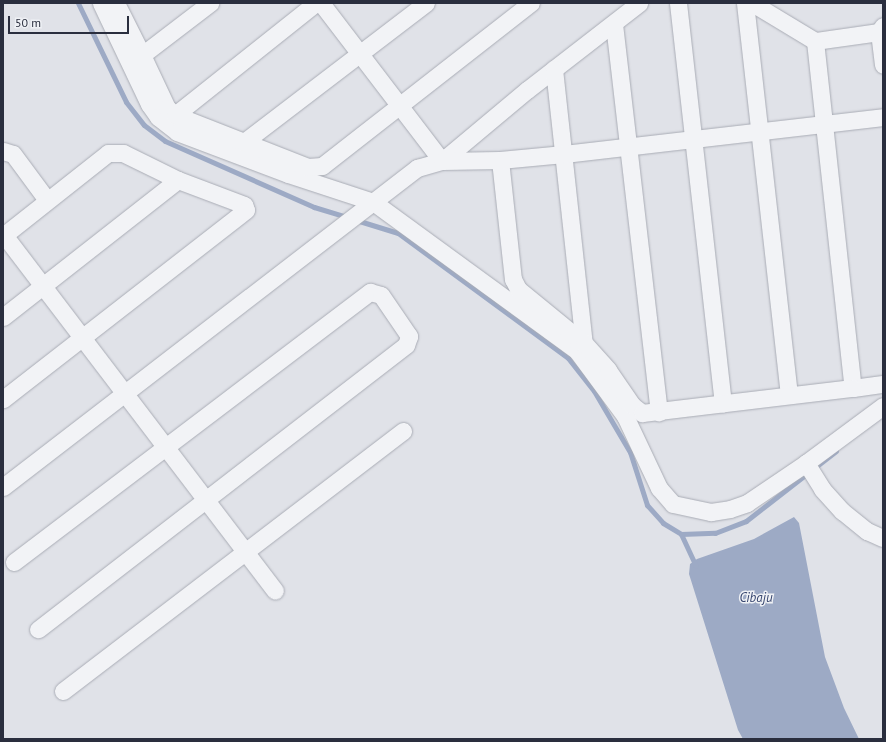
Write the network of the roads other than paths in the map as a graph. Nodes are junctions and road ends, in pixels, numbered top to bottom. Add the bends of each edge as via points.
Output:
1 (101, 3) edge
2 (116, 3) edge
3 (210, 3) edge
4 (316, 3) edge
5 (322, 3) edge
6 (426, 3) edge
7 (531, 3) edge
8 (639, 3) edge
9 (678, 3) edge
10 (745, 3) edge
11 (752, 3) edge
12 (614, 24) junction
13 (881, 29) edge
14 (815, 41) junction
15 (360, 54) junction
16 (142, 55) junction
17 (883, 65) edge
18 (554, 69) junction
19 (399, 105) junction
20 (175, 115) junction
21 (883, 118) edge
22 (823, 124) junction
23 (759, 133) junction
24 (693, 140) junction
25 (244, 142) junction
26 (629, 148) junction
27 (3, 151) edge
28 (564, 154) junction
29 (500, 160) junction
30 (442, 161) junction
31 (178, 180) junction
32 (47, 200) junction
33 (368, 205) junction
34 (3, 236) edge
35 (42, 286) junction
36 (3, 316) edge
37 (83, 339) junction
38 (584, 343) junction
39 (883, 384) edge
40 (853, 388) junction
41 (124, 393) junction
42 (788, 396) junction
43 (3, 398) edge
44 (723, 403) junction
45 (883, 406) edge
46 (659, 412) junction
47 (403, 431) dead end
48 (166, 447) junction
49 (806, 463) junction
50 (3, 486) edge
51 (205, 498) junction
52 (883, 538) edge
53 (245, 551) junction
54 (14, 562) dead end
55 (275, 590) dead end
56 (38, 629) dead end
57 (64, 691) dead end

1 - 33 street via 149,104 158,117 185,134
2 - 16 street
3 - 16 street
4 - 20 street
5 - 15 street
6 - 15 street
7 - 19 street
8 - 12 street
9 - 24 street
10 - 23 street
11 - 14 street
12 - 18 street
12 - 26 street
13 - 14 street
13 - 17 street
14 - 22 street
15 - 19 street
15 - 25 street
16 - 20 street via 167,108
18 - 28 street
18 - 30 street
19 - 25 street via 322,166 308,167
19 - 30 street
20 - 25 street
21 - 22 street
22 - 23 street
22 - 40 street
23 - 24 street
23 - 42 street
24 - 26 street
24 - 44 street
26 - 28 street
26 - 46 street
27 - 32 street via 13,154
28 - 29 street
28 - 38 street
29 - 30 street
29 - 38 street via 512,279 518,288
30 - 33 street via 417,168
31 - 32 street via 123,153 108,153
31 - 35 street
31 - 37 street via 244,205 246,210
32 - 34 street
33 - 41 street
33 - 49 street via 577,351 625,416 659,488 673,504 711,512 730,509 747,503
34 - 35 street
35 - 36 street
35 - 37 street
37 - 41 street
37 - 43 street
38 - 46 street via 608,370 632,405 642,414
39 - 40 street
40 - 42 street
41 - 48 street
41 - 50 street
42 - 44 street
44 - 46 street
45 - 49 street
47 - 53 street
48 - 51 street
48 - 51 street via 370,292 381,295 409,336 406,345
48 - 54 street
49 - 52 street via 822,489 842,511 867,531
51 - 53 street
51 - 56 street
53 - 55 street
53 - 57 street

